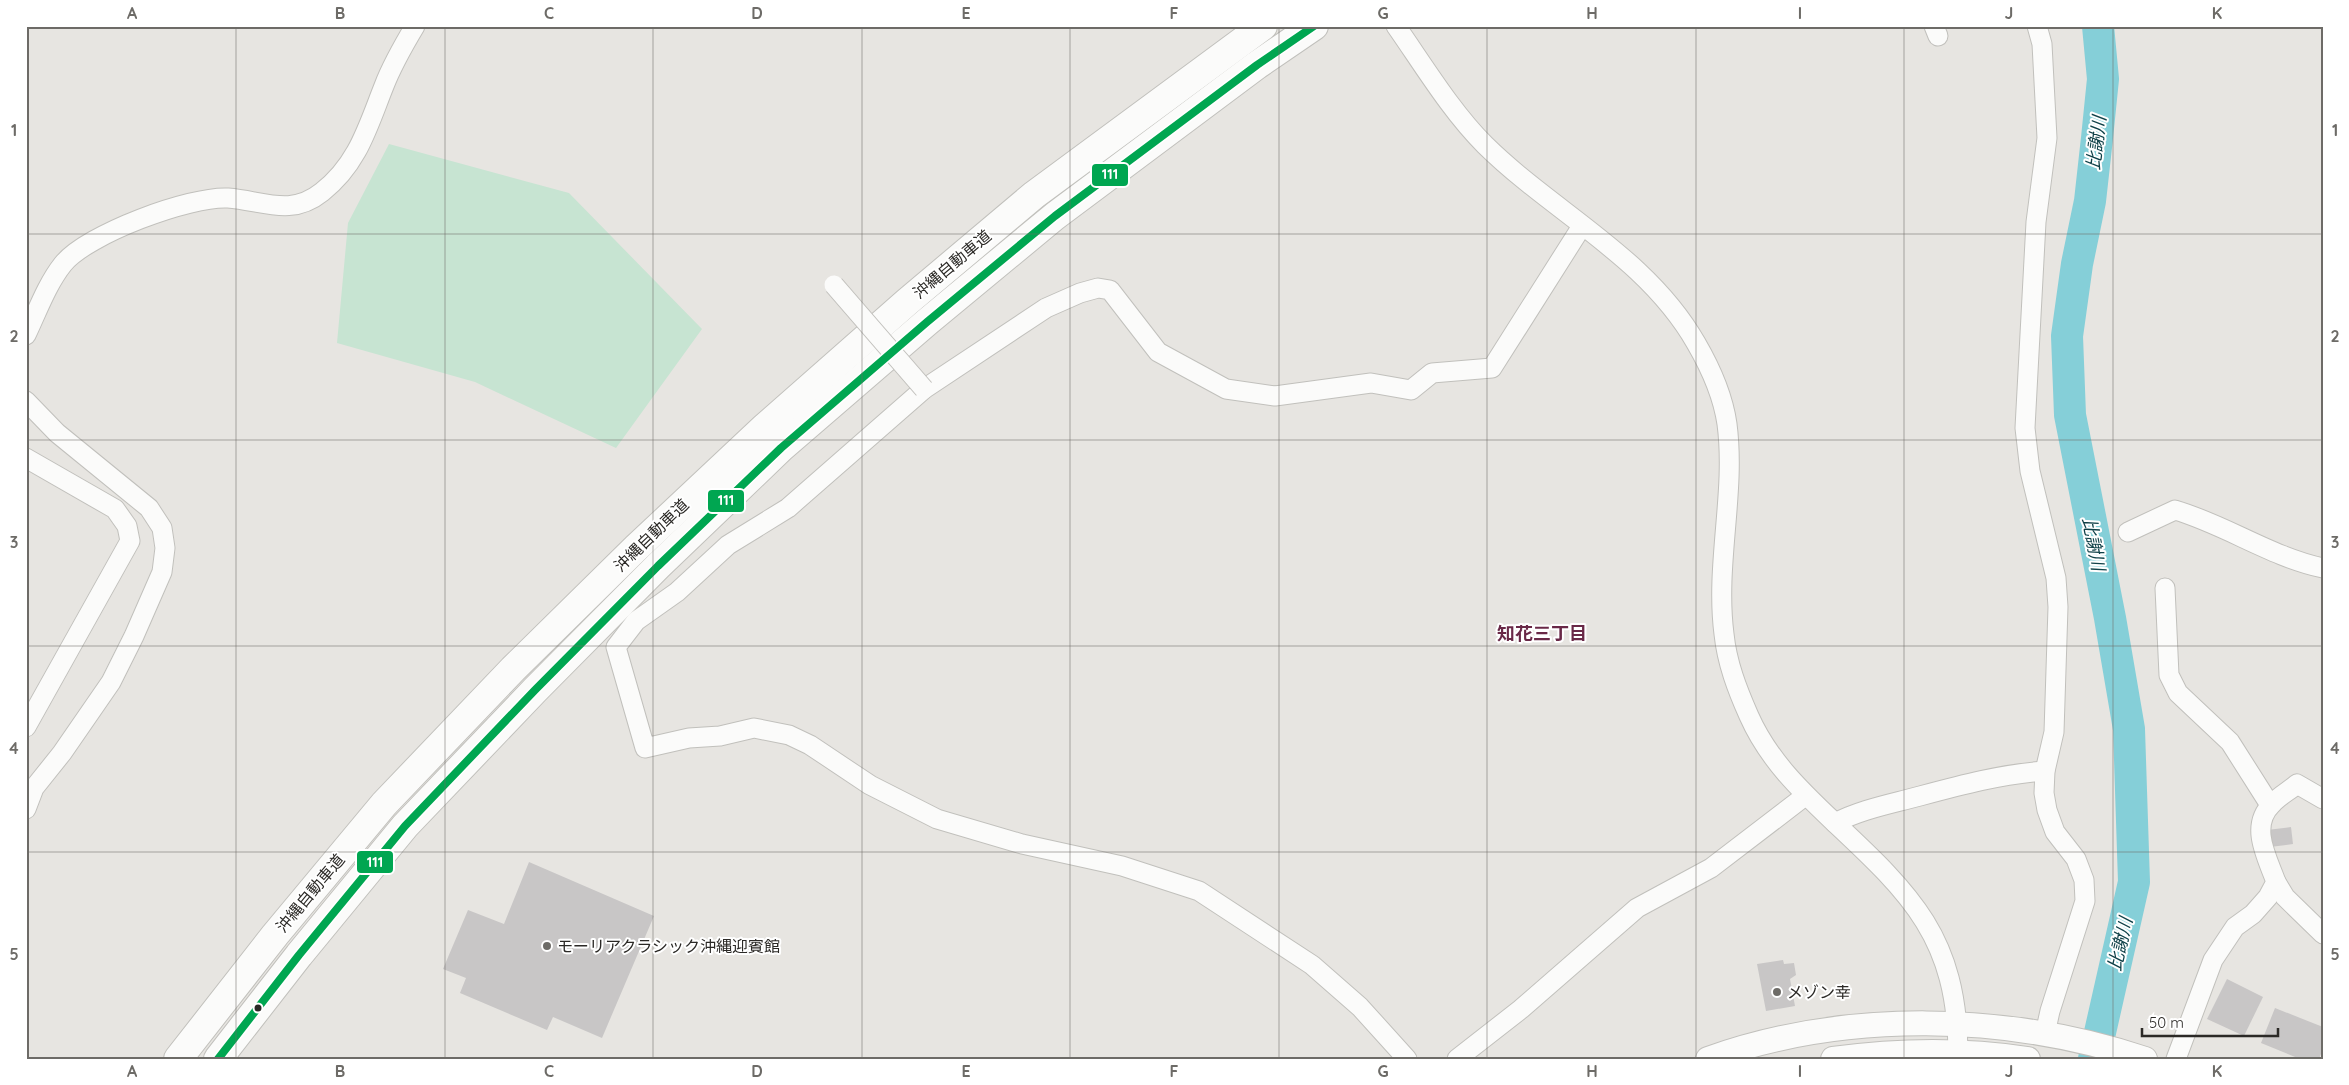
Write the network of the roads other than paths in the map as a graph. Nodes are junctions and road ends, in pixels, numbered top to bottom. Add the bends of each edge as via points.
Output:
1 (415, 26) edge
2 (1263, 26) edge
3 (1314, 26) edge
4 (1396, 26) edge
5 (2037, 26) edge
6 (1582, 226) junction
7 (834, 285) dead end
8 (26, 335) edge
9 (924, 389) junction
10 (26, 401) edge
11 (26, 458) edge
12 (2128, 532) dead end
13 (2323, 568) edge
14 (2165, 588) dead end
15 (33, 700) edge
16 (26, 727) edge
17 (2045, 771) junction
18 (1805, 796) junction
19 (2323, 799) edge
20 (2270, 805) junction
21 (26, 809) edge
22 (1835, 823) junction
23 (2276, 882) junction
24 (2323, 934) edge
25 (1958, 1024) junction
26 (2052, 1035) junction
27 (1958, 1052) junction
28 (2137, 1056) edge
29 (178, 1059) edge
30 (218, 1059) edge
31 (1407, 1059) edge
32 (1457, 1059) edge
33 (1708, 1059) edge
34 (1833, 1059) edge
35 (2028, 1059) edge
36 (2176, 1059) edge

1 - 8 street via 400,49 357,154 321,193 304,204 288,207 236,199 206,199 184,204 98,239 64,263
2 - 29 highway, 沖縄自動車道 via 1034,195 787,407 636,548 513,669 384,804
3 - 30 highway, 沖縄自動車道 via 1055,216 781,448 644,580 405,826
4 - 6 street via 1483,143
5 - 17 street via 2042,44 2047,138 2036,222 2025,428 2030,471 2056,578 2058,607 2054,732
6 - 9 street via 1492,368 1432,373 1411,390 1371,383 1275,396 1226,389 1158,352 1110,290 1098,288 1046,308
6 - 18 street via 1628,260 1666,300 1696,342 1716,384 1727,422 1730,466 1722,585 1724,633 1732,675 1751,721 1776,764
7 - 9 street, bridge
9 - 31 street via 788,508 728,545 677,592 636,621 616,647 645,748 754,728 788,735 810,745 870,785 937,819 1022,844 1122,866 1199,891 1312,965 1360,1007
10 - 21 street via 57,433 149,508 162,528 164,548 162,572 111,682 34,788
11 - 15 street via 115,509 127,526 130,541
12 - 13 street via 2176,510 2198,516 2260,546
14 - 20 street via 2169,675 2178,693 2230,742
15 - 16 street
17 - 22 street via 2021,772 1970,783 1856,813
17 - 26 street via 2047,810 2055,832 2076,859 2084,880 2085,901 2050,1010
18 - 22 street
18 - 32 street via 1711,868 1636,908 1521,1009
19 - 20 street via 2297,784
20 - 23 street via 2260,825 2261,843
22 - 25 street via 1911,899 1926,921 1945,960
23 - 24 street via 2285,897
23 - 36 street via 2253,914 2235,927 2213,960
25 - 26 main road
25 - 27 street
25 - 33 main road via 1857,1027 1783,1037
26 - 28 main road
27 - 34 main road via 1881,1052
27 - 35 main road

